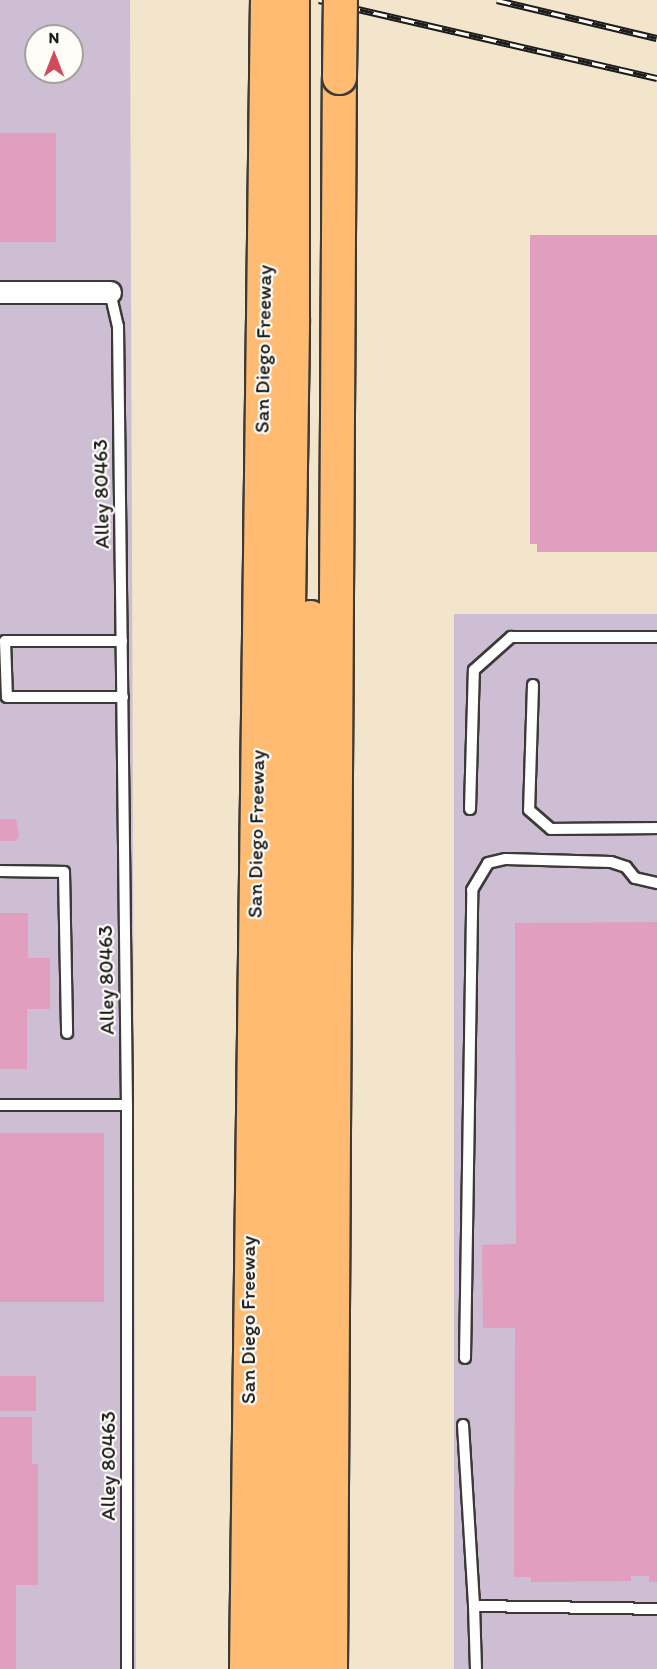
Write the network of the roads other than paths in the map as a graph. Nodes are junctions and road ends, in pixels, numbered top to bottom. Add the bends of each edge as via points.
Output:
1 (267, 0) edge
2 (292, 0) edge
3 (309, 0) edge
4 (340, 0) edge
5 (301, 71) junction
6 (0, 292) edge
7 (110, 292) joint
8 (657, 637) edge
9 (122, 641) junction
10 (533, 685) dead end
11 (123, 697) junction
12 (470, 809) dead end
13 (657, 828) edge
14 (0, 871) edge
15 (657, 883) edge
16 (68, 1034) dead end
17 (0, 1105) edge
18 (127, 1105) junction
19 (465, 1358) dead end
20 (463, 1425) dead end
21 (474, 1606) junction
22 (657, 1609) edge
23 (128, 1669) edge
24 (246, 1669) edge
25 (273, 1669) edge
26 (303, 1669) edge
27 (330, 1669) edge
28 (476, 1669) edge

1 - 5 highway, San Diego Freeway
2 - 5 highway
3 - 5 highway
4 - 5 highway, San Diego Freeway, bridge
5 - 24 highway, San Diego Freeway
5 - 25 highway
5 - 26 highway via 310,1020
5 - 27 highway, San Diego Freeway
6 - 7 street
7 - 9 lane, Alley 80463 via 118,326
8 - 12 lane via 511,637 474,670
9 - 11 lane, Alley 80463
9 - 11 lane via 5,641 7,697
10 - 13 lane via 529,810 551,829
11 - 18 lane, Alley 80463
14 - 16 lane via 64,872
15 - 19 lane via 636,878 626,867 611,862 506,859 488,863 472,890
17 - 18 lane
18 - 23 lane, Alley 80463
20 - 21 lane
21 - 22 lane
21 - 28 lane

